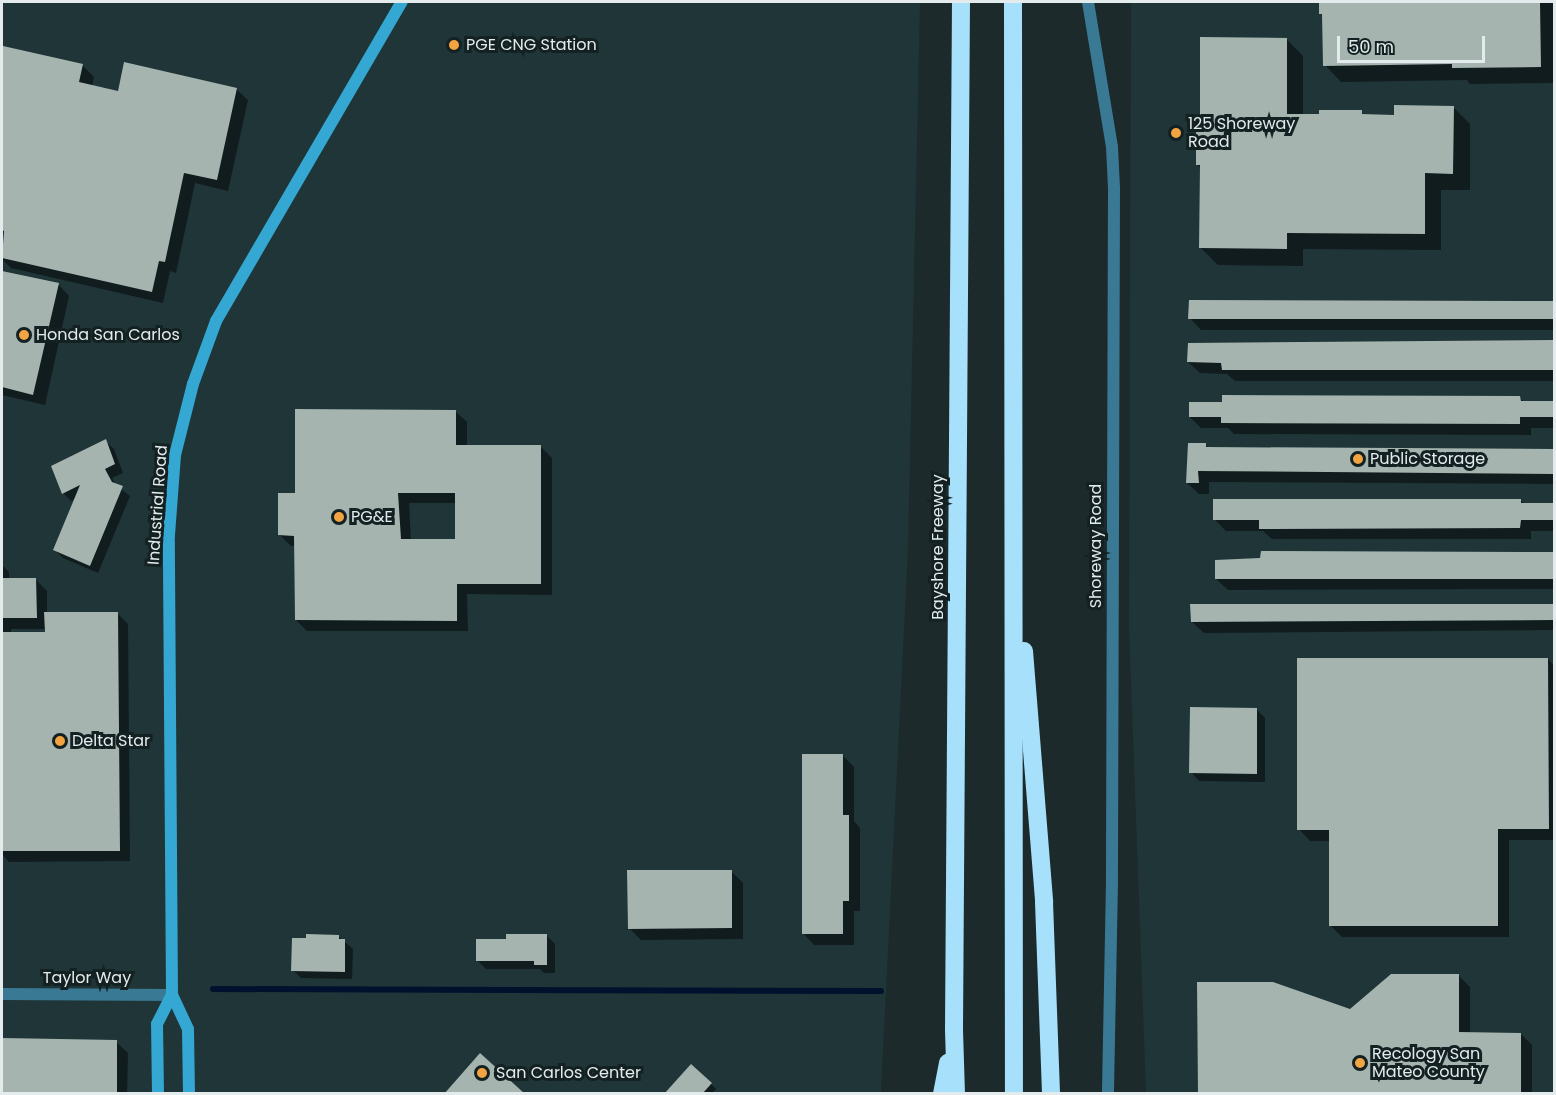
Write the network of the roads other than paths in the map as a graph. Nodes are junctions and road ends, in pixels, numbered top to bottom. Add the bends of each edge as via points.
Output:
1 (402, 2) edge
2 (961, 2) edge
3 (1013, 2) edge
4 (1088, 2) edge
5 (1014, 512) junction
6 (2, 994) edge
7 (172, 995) junction
8 (954, 1029) junction
9 (158, 1094) edge
10 (189, 1094) edge
11 (942, 1094) edge
12 (956, 1094) edge
13 (1014, 1094) edge
14 (1051, 1094) edge
15 (1108, 1094) edge

1 - 7 main road, Industrial Road via 216,321 193,384 175,454 169,536
2 - 8 highway, Bayshore Freeway
3 - 5 highway
4 - 15 street, Shoreway Road via 1112,147 1114,188
5 - 13 highway
5 - 14 highway via 1044,902
6 - 7 street, Taylor Way
7 - 9 main road, Industrial Road via 157,1024
7 - 10 main road, Industrial Road via 188,1029
8 - 11 highway
8 - 12 highway, Bayshore Freeway

